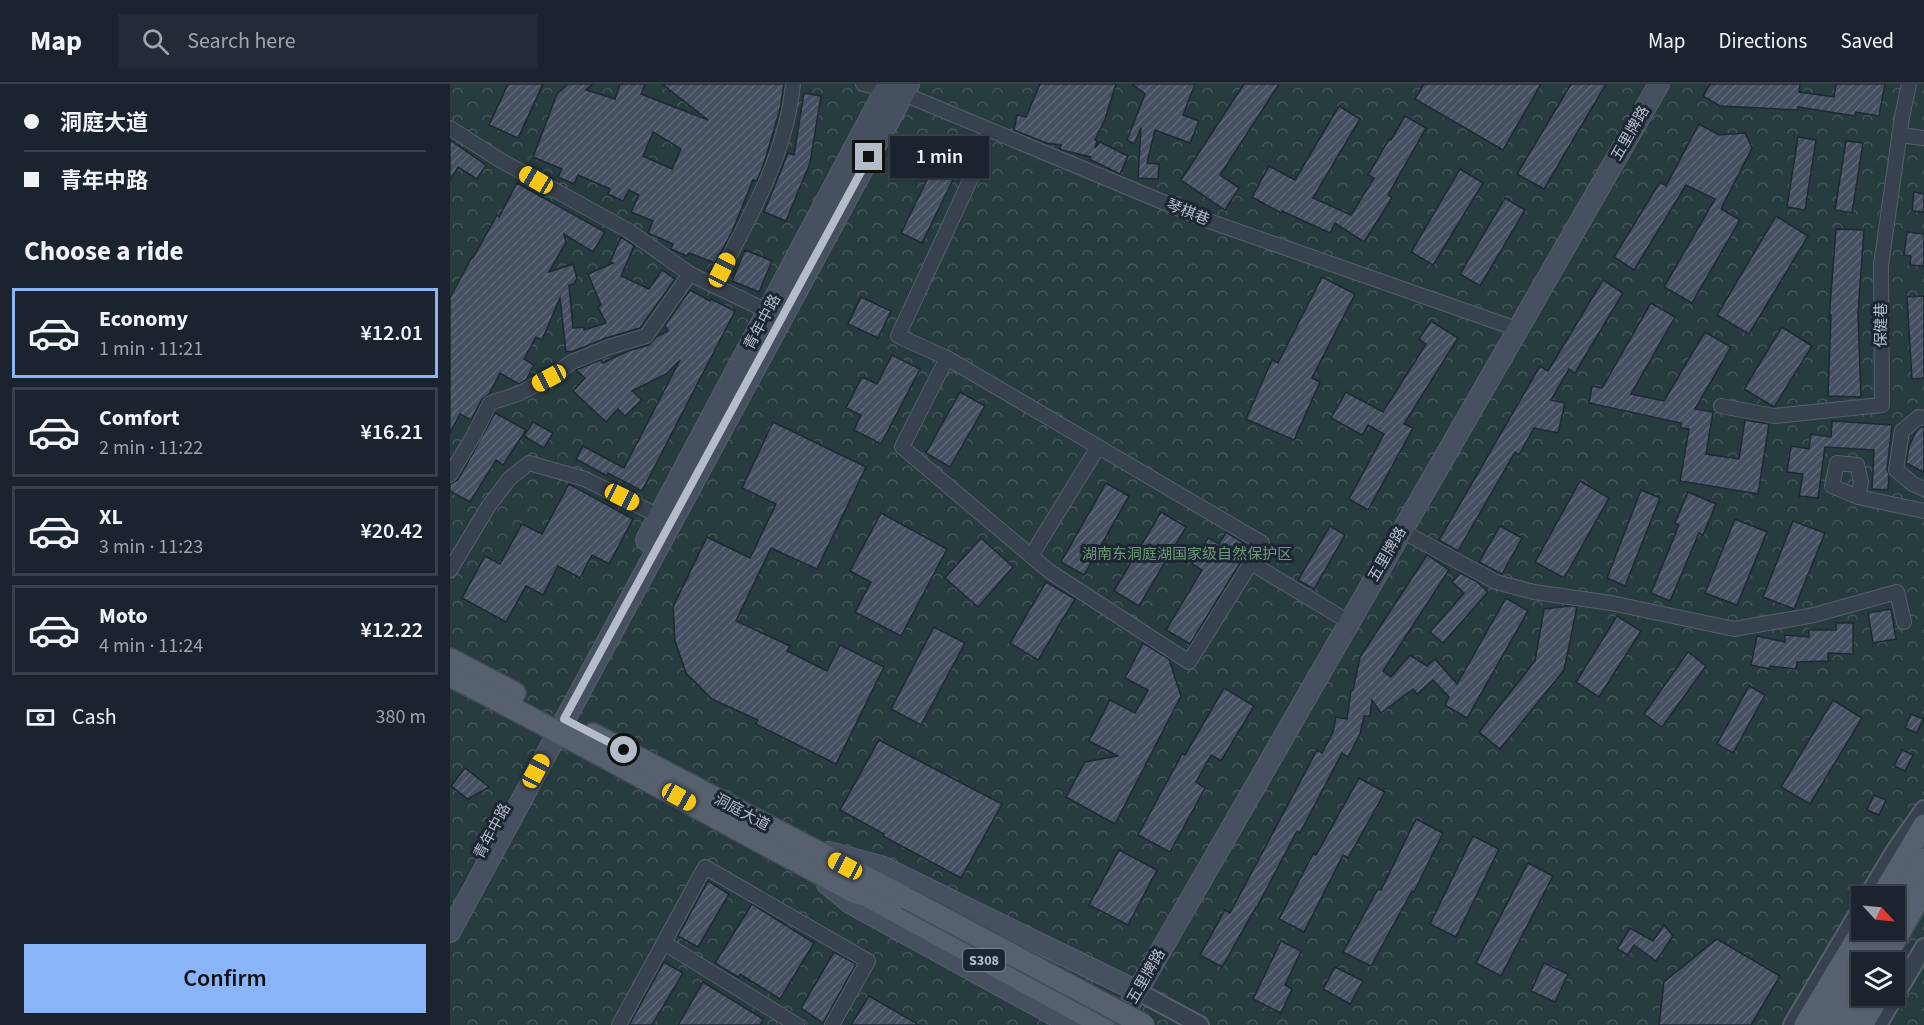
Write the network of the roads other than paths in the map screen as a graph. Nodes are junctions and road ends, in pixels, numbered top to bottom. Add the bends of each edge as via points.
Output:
1 (794, 84) edge
2 (863, 84) edge
3 (1659, 84) edge
4 (1671, 84) edge
5 (1909, 84) edge
6 (897, 88) edge
7 (450, 128) edge
8 (1899, 135) junction
9 (1924, 138) edge
10 (980, 161) dead end
11 (690, 274) junction
12 (714, 285) junction
13 (767, 311) junction
14 (1517, 329) junction
15 (947, 358) junction
16 (1721, 406) dead end
17 (1924, 418) edge
18 (1098, 447) junction
19 (450, 475) edge
20 (1924, 489) edge
21 (1858, 496) dead end
22 (1924, 511) edge
23 (658, 516) junction
24 (1411, 536) junction
25 (1031, 556) junction
26 (1251, 563) junction
27 (450, 570) edge
28 (1348, 622) junction
29 (1904, 622) dead end
30 (450, 659) edge
31 (450, 676) edge
32 (556, 722) junction
33 (1924, 809) edge
34 (1924, 825) edge
35 (803, 855) junction
36 (1924, 859) edge
37 (1874, 886) edge
38 (1888, 886) edge
39 (1924, 890) edge
40 (1905, 891) edge
41 (450, 910) edge
42 (1924, 918) edge
43 (1851, 925) edge
44 (450, 932) edge
45 (1856, 940) edge
46 (664, 943) junction
47 (1924, 947) edge
48 (1888, 952) edge
49 (1904, 952) edge
50 (1851, 983) edge
51 (1142, 994) junction
52 (1857, 1006) edge
53 (1873, 1006) edge
54 (619, 1025) edge
55 (797, 1025) edge
56 (832, 1025) edge
57 (1071, 1025) edge
58 (1103, 1025) edge
59 (1118, 1025) edge
60 (1131, 1025) edge
61 (1144, 1025) edge
62 (1200, 1025) edge
63 (1792, 1025) edge
64 (1805, 1025) edge
65 (1827, 1025) edge
66 (1846, 1025) edge
67 (1862, 1025) edge
68 (1878, 1025) edge

1 - 12 street via 779,150
2 - 6 street, 琴棋巷
3 - 14 main road, 五里牌路
4 - 24 main road, 五里牌路
5 - 8 street, 保健巷
6 - 13 main road, 青年中路
6 - 14 street, 琴棋巷 via 1206,220
6 - 32 main road, 青年中路
7 - 11 street via 628,231
8 - 9 street
8 - 16 street, 保健巷 via 1881,265 1882,405 1774,416
10 - 15 street via 898,336
11 - 12 street
11 - 19 street via 646,336 572,362 518,394 490,403
12 - 13 street
13 - 23 main road, 青年中路
14 - 28 main road, 五里牌路
15 - 18 street
15 - 25 street via 902,447
17 - 20 street via 1919,417 1902,430 1896,470
18 - 25 street
18 - 26 street via 1262,543
21 - 22 street
23 - 27 street via 585,478 529,463 509,479 488,507
23 - 32 main road, 青年中路
24 - 29 street via 1496,582 1734,629 1814,615 1897,592
24 - 51 main road, 五里牌路
25 - 26 street via 1189,662
26 - 28 street
28 - 51 main road, 五里牌路
30 - 32 main road, 洞庭大道 / S308
31 - 32 main road, 洞庭大道 / S308
32 - 35 main road, 洞庭大道 / S308
32 - 41 main road, 青年中路
32 - 44 main road
33 - 37 street
34 - 38 main road
35 - 51 main road via 881,866
35 - 57 main road via 850,903
35 - 58 main road, 洞庭大道 / S308 via 856,893
35 - 61 main road, 洞庭大道 / S308, bridge via 906,898
36 - 40 main road
39 - 48 main road
42 - 49 main road
43 - 63 street
45 - 64 main road
46 - 54 street
46 - 55 street
46 - 56 street via 705,867 868,961
47 - 68 street
50 - 65 main road
51 - 59 main road, 五里牌路
51 - 60 main road, 五里牌路
51 - 62 street
52 - 66 main road
53 - 67 main road

